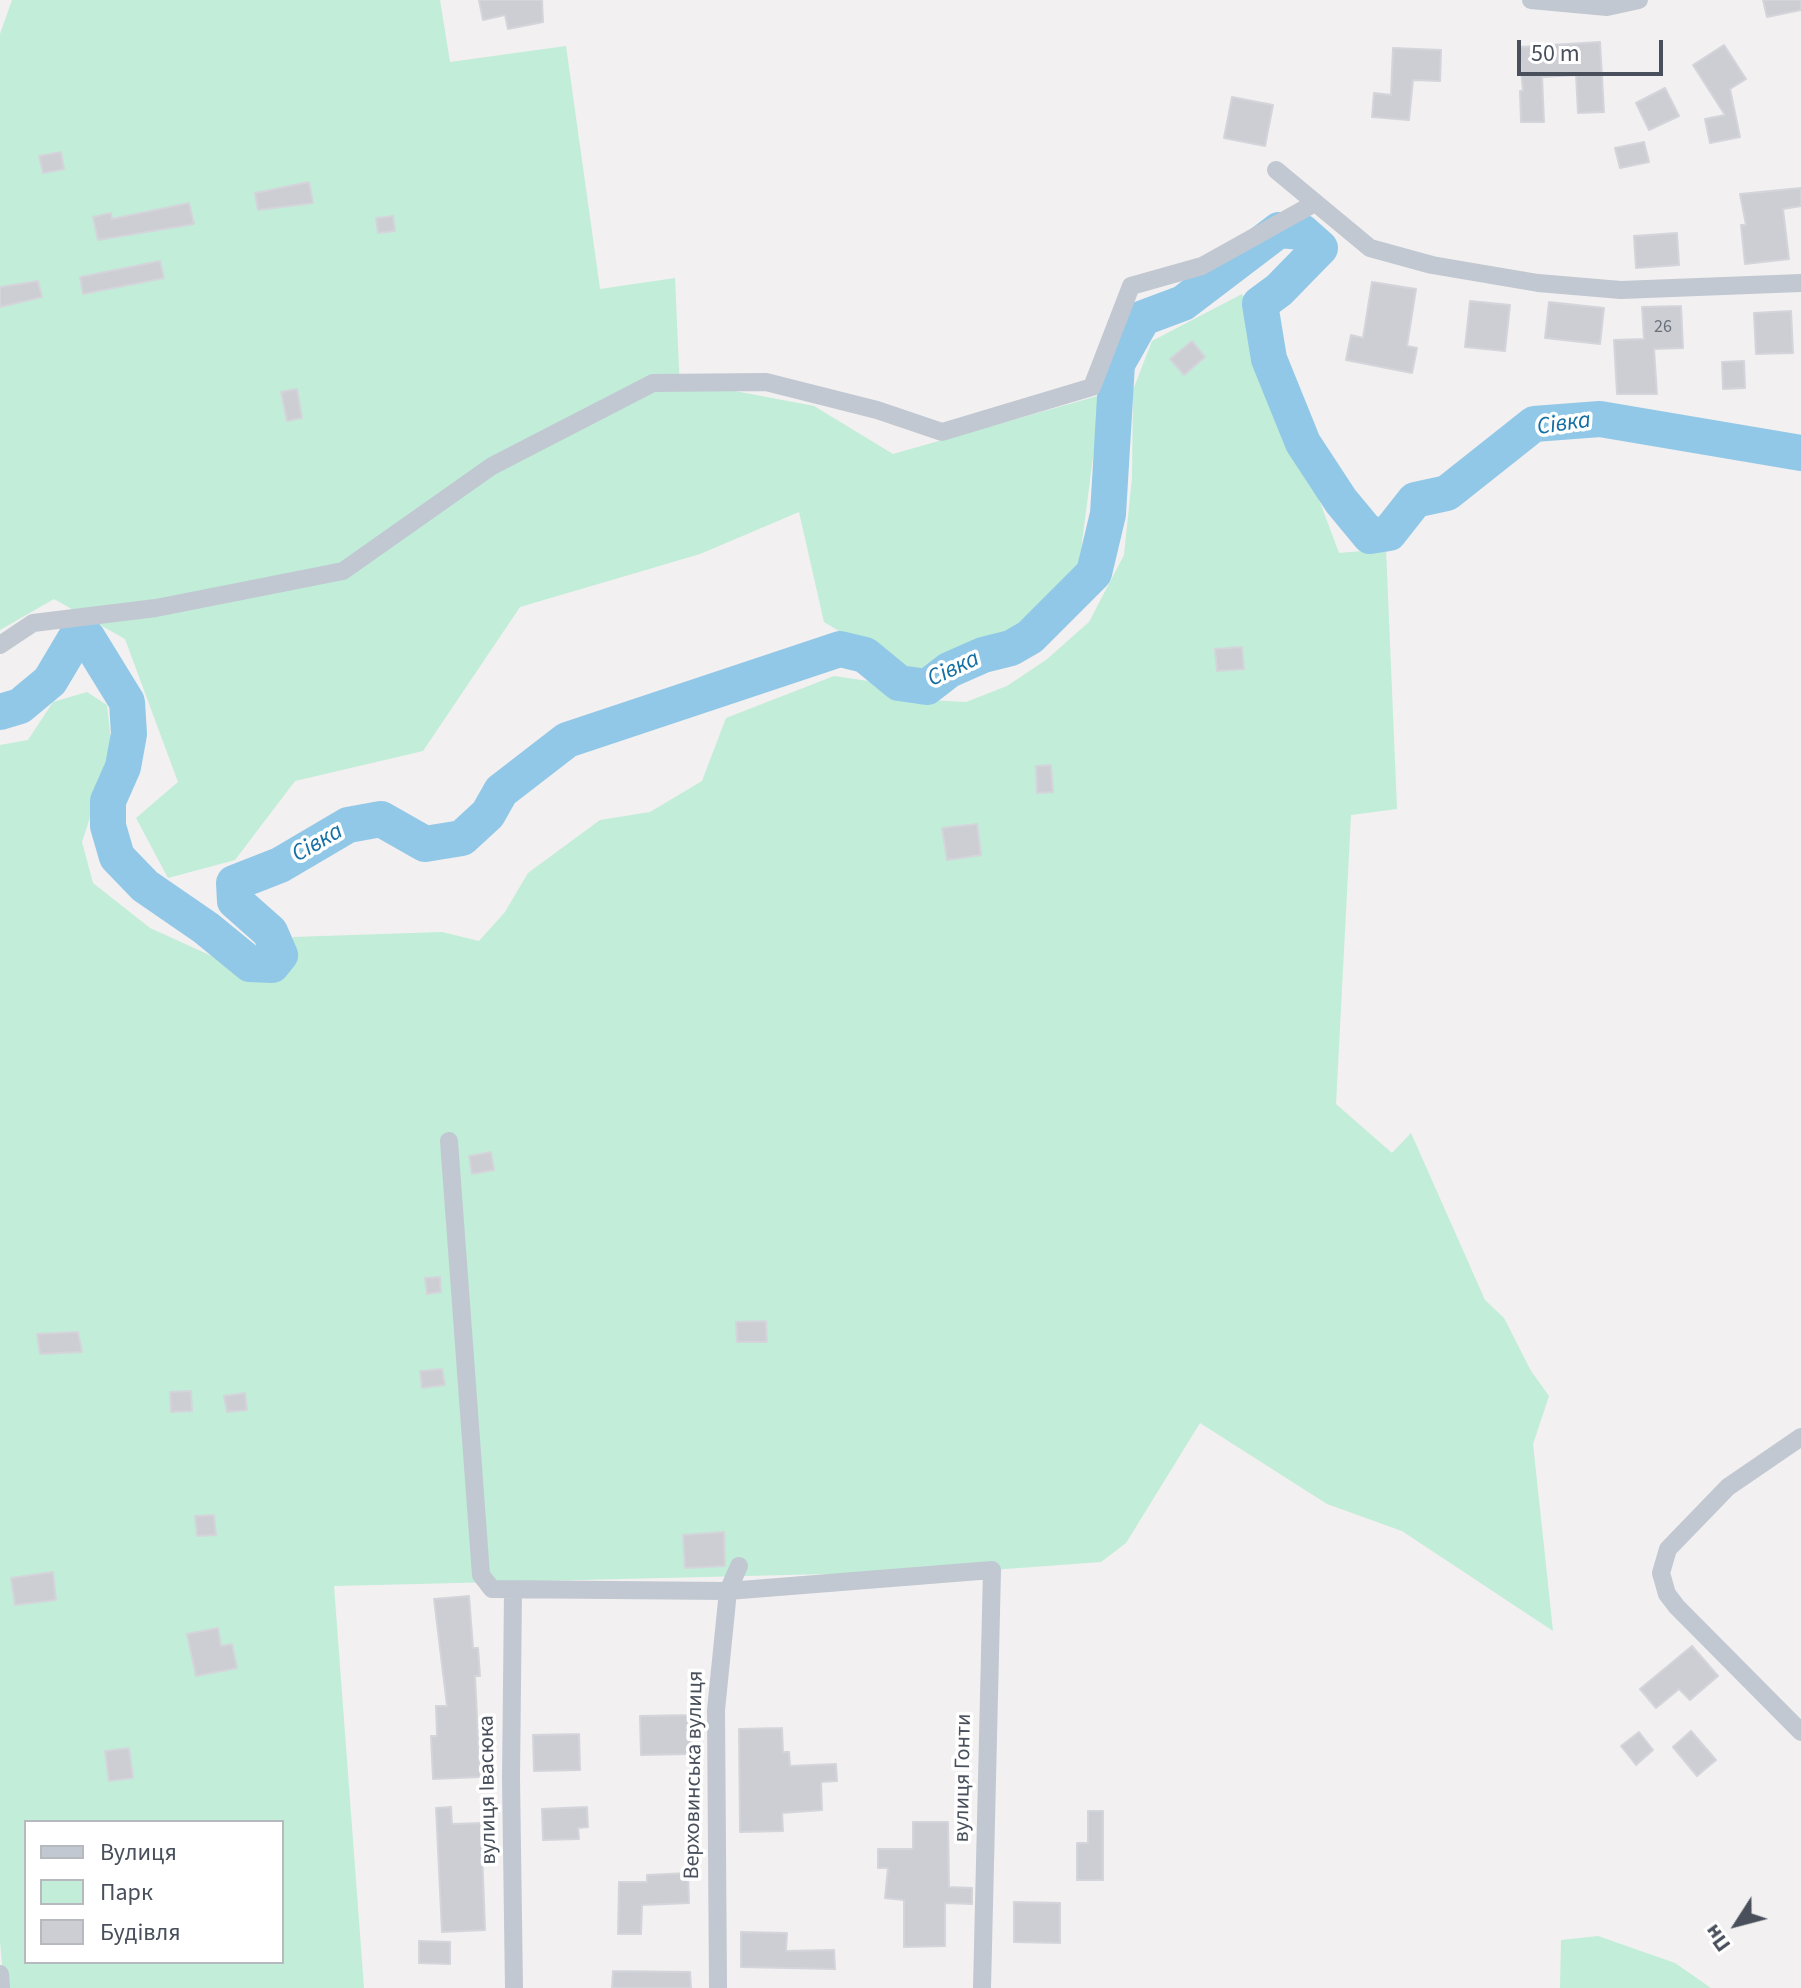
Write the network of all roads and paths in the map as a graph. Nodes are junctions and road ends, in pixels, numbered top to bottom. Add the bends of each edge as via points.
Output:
1 (1531, 0) edge
2 (1639, 0) edge
3 (1276, 170) dead end
4 (1315, 203) junction
5 (1801, 283) edge
6 (0, 645) edge
7 (449, 1141) dead end
8 (1801, 1437) edge
9 (739, 1566) dead end
10 (513, 1591) junction
11 (728, 1591) junction
12 (1801, 1732) edge
13 (0, 1974) edge
14 (1, 1988) edge
15 (514, 1988) edge
16 (718, 1988) edge
17 (982, 1988) edge

1 - 2 street via 1607,7
3 - 4 street
4 - 5 street via 1370,248 1523,280 1621,290
4 - 6 street via 1202,266 1131,286 1092,387 942,432 766,382 653,383 492,466 343,571 156,608 33,623
7 - 10 street via 481,1575 492,1589
8 - 12 street via 1728,1487 1668,1549 1661,1573 1677,1607
9 - 11 street, Верховинська вулиця
10 - 11 street
10 - 15 street, вулиця Івасюка
11 - 16 street, Верховинська вулиця via 716,1710
11 - 17 street, вулиця Гонти via 992,1570
13 - 14 street

